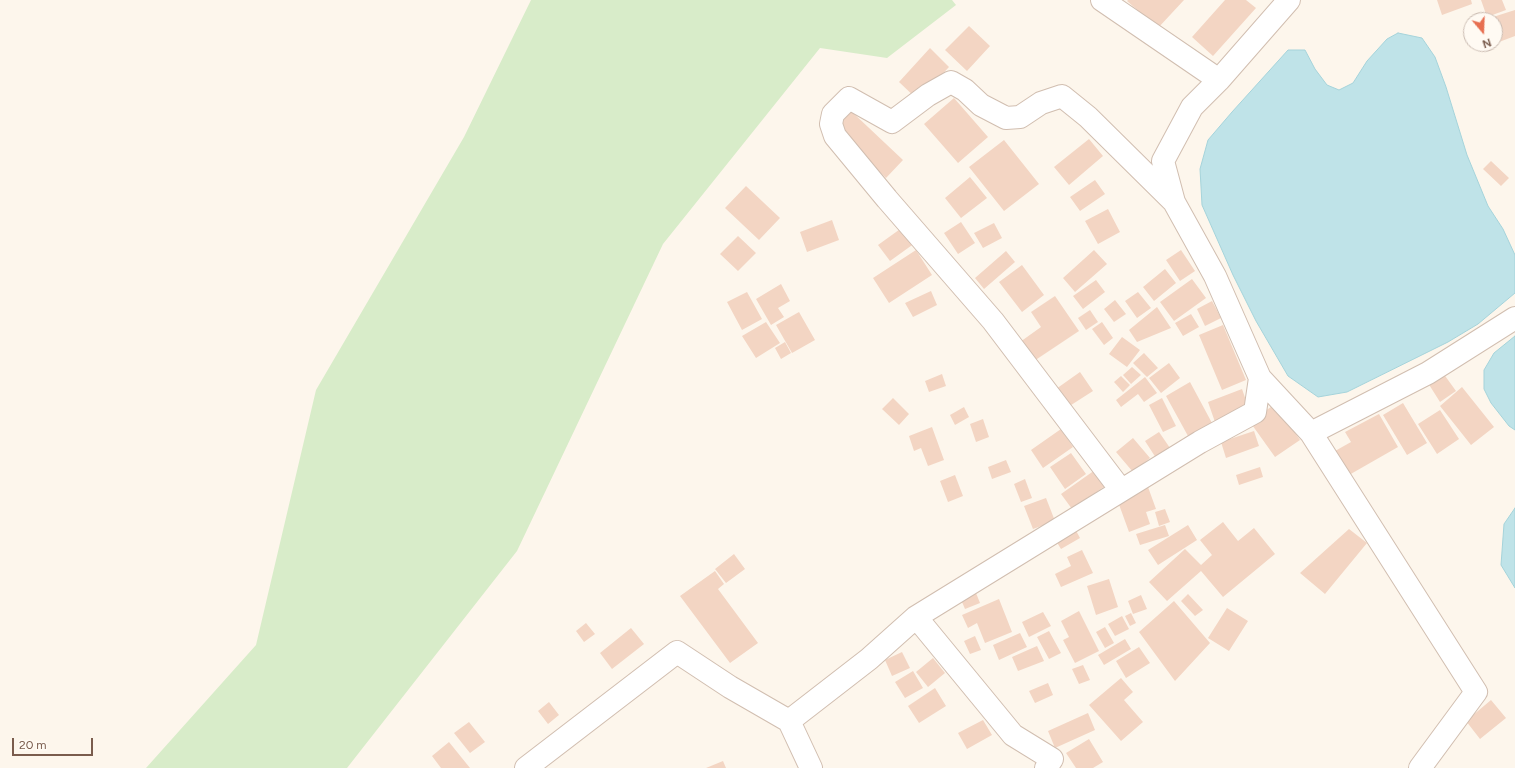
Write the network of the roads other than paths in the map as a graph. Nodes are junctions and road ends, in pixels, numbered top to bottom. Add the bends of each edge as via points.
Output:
1 (1102, 0) edge
2 (1289, 0) edge
3 (1219, 80) junction
4 (1174, 202) junction
5 (1515, 318) edge
6 (1260, 378) junction
7 (1311, 433) junction
8 (1121, 490) junction
9 (916, 617) junction
10 (789, 721) junction
11 (526, 768) edge
12 (811, 768) edge
13 (1046, 768) edge
14 (1420, 768) edge

1 - 3 street
2 - 3 street
3 - 4 street via 1192,107 1163,161
4 - 6 street via 1216,276
4 - 8 street via 1088,117 1062,96 1041,103 1020,117 1006,118 981,105 965,90 951,82 928,95 892,122 849,98 833,114 831,124 835,136 993,321
5 - 7 street via 1428,373
6 - 7 street
6 - 8 street via 1255,412
7 - 14 street via 1476,692
8 - 9 street
9 - 10 street via 869,660
9 - 13 street via 1013,735 1052,759
10 - 11 street via 677,652
10 - 12 street

